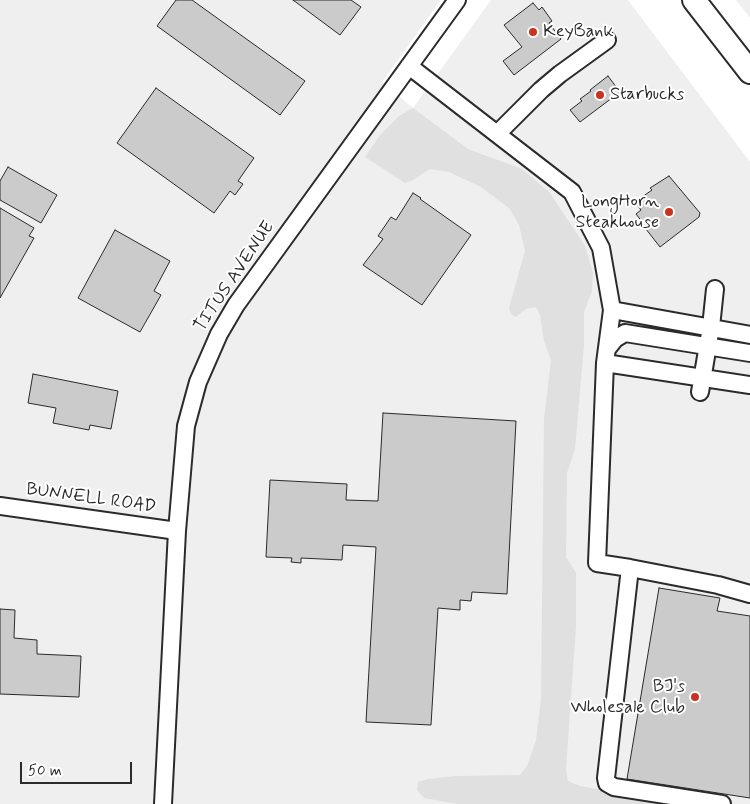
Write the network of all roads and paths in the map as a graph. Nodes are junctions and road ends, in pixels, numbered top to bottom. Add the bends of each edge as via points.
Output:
1 (457, 0) edge
2 (694, 0) edge
3 (607, 40) dead end
4 (409, 66) junction
5 (750, 72) edge
6 (497, 134) junction
7 (715, 289) dead end
8 (612, 310) junction
9 (711, 327) junction
10 (750, 335) edge
11 (708, 347) junction
12 (750, 353) edge
13 (606, 356) junction
14 (701, 385) junction
15 (750, 385) edge
16 (0, 506) edge
17 (177, 531) junction
18 (630, 568) junction
19 (750, 594) edge
20 (163, 804) edge
21 (722, 804) edge

1 - 4 street, TITUS AVENUE
2 - 5 highway
3 - 6 street via 541,90
4 - 6 street
4 - 17 street, TITUS AVENUE via 236,305 219,334 198,382 186,426
6 - 8 street via 572,192 601,248
7 - 9 street
8 - 9 street
8 - 13 street
9 - 10 street
9 - 11 street
11 - 12 street
11 - 13 street via 625,333 616,339
11 - 14 street
13 - 14 street
13 - 18 street via 597,563
14 - 15 street
16 - 17 street, BUNNELL ROAD
17 - 20 street, TITUS AVENUE
18 - 19 street
18 - 21 street via 607,783 614,787

